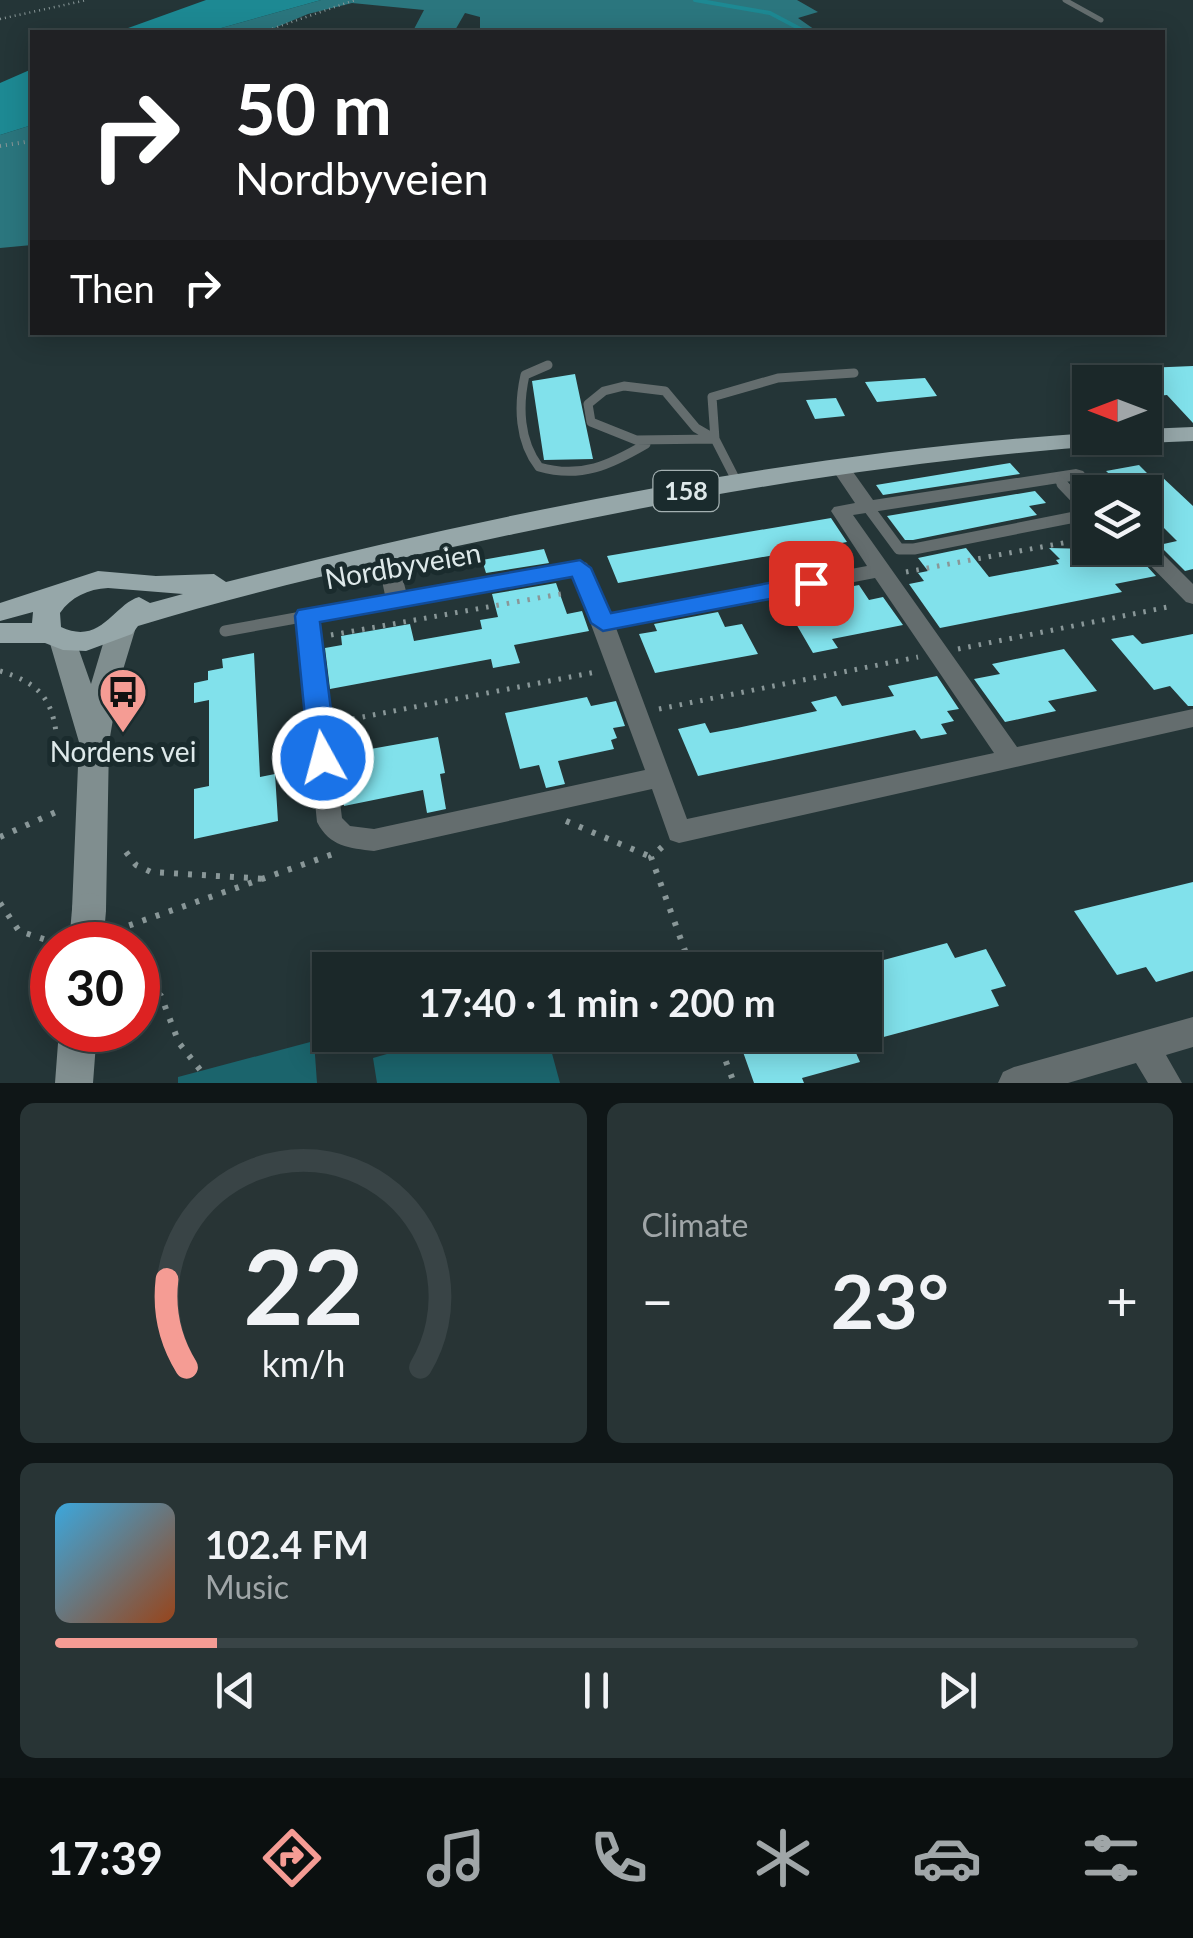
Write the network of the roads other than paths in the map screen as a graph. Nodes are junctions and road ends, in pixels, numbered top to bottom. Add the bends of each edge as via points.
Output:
1 (1065, 0) edge
2 (1101, 20) dead end
3 (548, 364) dead end
4 (854, 373) dead end
5 (1193, 434) edge
6 (1162, 435) edge
7 (715, 439) junction
8 (1072, 442) edge
9 (647, 443) junction
10 (840, 466) junction
11 (1072, 476) edge
12 (1058, 478) junction
13 (737, 482) junction
14 (868, 507) junction
15 (386, 553) junction
16 (1162, 565) edge
17 (882, 573) junction
18 (264, 578) junction
19 (130, 584) junction
20 (60, 595) junction
21 (1193, 597) edge
22 (397, 600) junction
23 (0, 612) edge
24 (127, 622) junction
25 (603, 623) junction
26 (308, 627) junction
27 (225, 631) dead end
28 (0, 632) edge
29 (56, 636) junction
30 (1193, 718) edge
31 (94, 743) junction
32 (1010, 757) junction
33 (660, 776) junction
34 (87, 922) edge
35 (1193, 1032) edge
36 (1143, 1047) junction
37 (76, 1052) edge
38 (74, 1083) edge
39 (1014, 1083) edge
40 (1166, 1083) edge

1 - 2 lane
3 - 9 lane via 525,374 521,386 526,446 539,467 590,474
4 - 7 lane via 804,374 721,391 710,407
5 - 6 main road
7 - 9 lane
7 - 9 lane via 678,410 673,396 653,388 598,392 588,404 592,422 622,439
7 - 13 lane
8 - 10 main road, Nordbyveien / 158
10 - 13 main road, Nordbyveien / 158
10 - 14 street
11 - 12 street
12 - 14 street
12 - 14 lane via 1085,515 914,549 899,549
13 - 15 main road, Nordbyveien / 158
14 - 17 street via 841,511
15 - 18 main road, Nordbyveien / 158
15 - 22 street
16 - 21 street
17 - 25 street
17 - 32 street
18 - 19 main road, Nordbyveien / 158
18 - 24 main road, Nordbyveien / 158
19 - 20 main road, Nordbyveien / 158 via 96,580
19 - 24 main road via 140,603
20 - 23 main road, Nordbyveien / 158
20 - 29 main road via 46,611 45,626
22 - 25 street, Nordbyveien via 580,568
22 - 26 street, Nordbyveien
24 - 29 main road, Nordbyveien / 158 via 100,638
24 - 31 street via 105,683
25 - 33 street
26 - 27 lane
26 - 33 street via 330,822 343,836 374,840
28 - 29 main road, Nordbyveien / 158
29 - 31 street
30 - 32 street
31 - 34 street
32 - 33 street via 679,832
35 - 36 street
36 - 39 street
36 - 40 street
37 - 38 street

